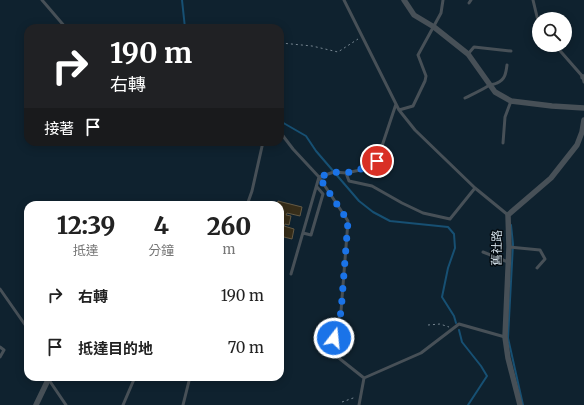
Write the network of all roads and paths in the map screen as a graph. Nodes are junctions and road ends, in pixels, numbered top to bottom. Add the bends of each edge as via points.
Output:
1 (42, 0) edge
2 (344, 0) edge
3 (404, 0) edge
4 (443, 0) edge
5 (533, 0) edge
6 (536, 12) edge
7 (63, 24) edge
8 (434, 27) junction
9 (362, 36) junction
10 (284, 43) edge
11 (511, 51) dead end
12 (561, 52) edge
13 (468, 54) junction
14 (507, 65) dead end
15 (584, 79) edge
16 (489, 85) junction
17 (465, 98) dead end
18 (511, 101) junction
19 (396, 104) junction
20 (584, 108) edge
21 (399, 110) junction
22 (584, 120) edge
23 (284, 137) edge
24 (503, 143) dead end
25 (262, 146) edge
26 (346, 173) junction
27 (319, 177) junction
28 (317, 186) junction
29 (475, 188) junction
30 (248, 201) edge
31 (508, 215) junction
32 (303, 233) junction
33 (509, 246) junction
34 (483, 252) dead end
35 (508, 262) junction
36 (537, 268) dead end
37 (291, 274) dead end
38 (0, 290) edge
39 (24, 323) edge
40 (428, 325) dead end
41 (455, 328) junction
42 (505, 336) junction
43 (0, 347) edge
44 (0, 357) edge
45 (364, 378) junction
46 (47, 381) edge
47 (50, 381) edge
48 (133, 381) edge
49 (189, 381) edge
50 (362, 395) junction
51 (342, 402) dead end
52 (36, 405) edge
53 (66, 405) edge
54 (123, 405) edge
55 (183, 405) edge
56 (359, 405) edge
57 (520, 405) edge

1 - 7 lane
2 - 9 lane
3 - 8 street via 414,15
4 - 8 lane via 441,13
5 - 6 lane
8 - 13 street
8 - 21 lane via 418,55 426,76 425,81 413,106
9 - 10 path via 338,52
9 - 19 lane
11 - 13 lane via 474,47
12 - 15 lane
13 - 16 street
14 - 16 lane via 502,79
16 - 17 lane
16 - 18 street via 495,92
18 - 20 street
18 - 24 lane via 505,117
19 - 21 lane
19 - 26 lane via 377,161 365,168
21 - 29 lane via 415,130
22 - 31 street, 舊社路 via 577,145 555,173
23 - 27 lane
25 - 30 lane
26 - 27 lane via 334,172
26 - 29 lane via 349,181 372,186 423,213 450,218
27 - 28 lane
27 - 45 lane via 348,221 341,312 330,351
28 - 32 lane
28 - 32 lane via 323,194 311,236
29 - 31 lane
31 - 33 street, 舊社路
32 - 37 lane
33 - 35 street, 舊社路
33 - 36 lane via 540,250 545,259
34 - 35 lane
35 - 42 street, 舊社路
38 - 39 lane
40 - 41 path via 440,324
41 - 42 lane via 459,324
41 - 45 lane via 421,353
42 - 57 street, 舊社路
43 - 44 lane via 4,350
45 - 50 lane
46 - 52 street
47 - 53 lane
48 - 54 lane
49 - 55 lane
50 - 51 path
50 - 56 lane

